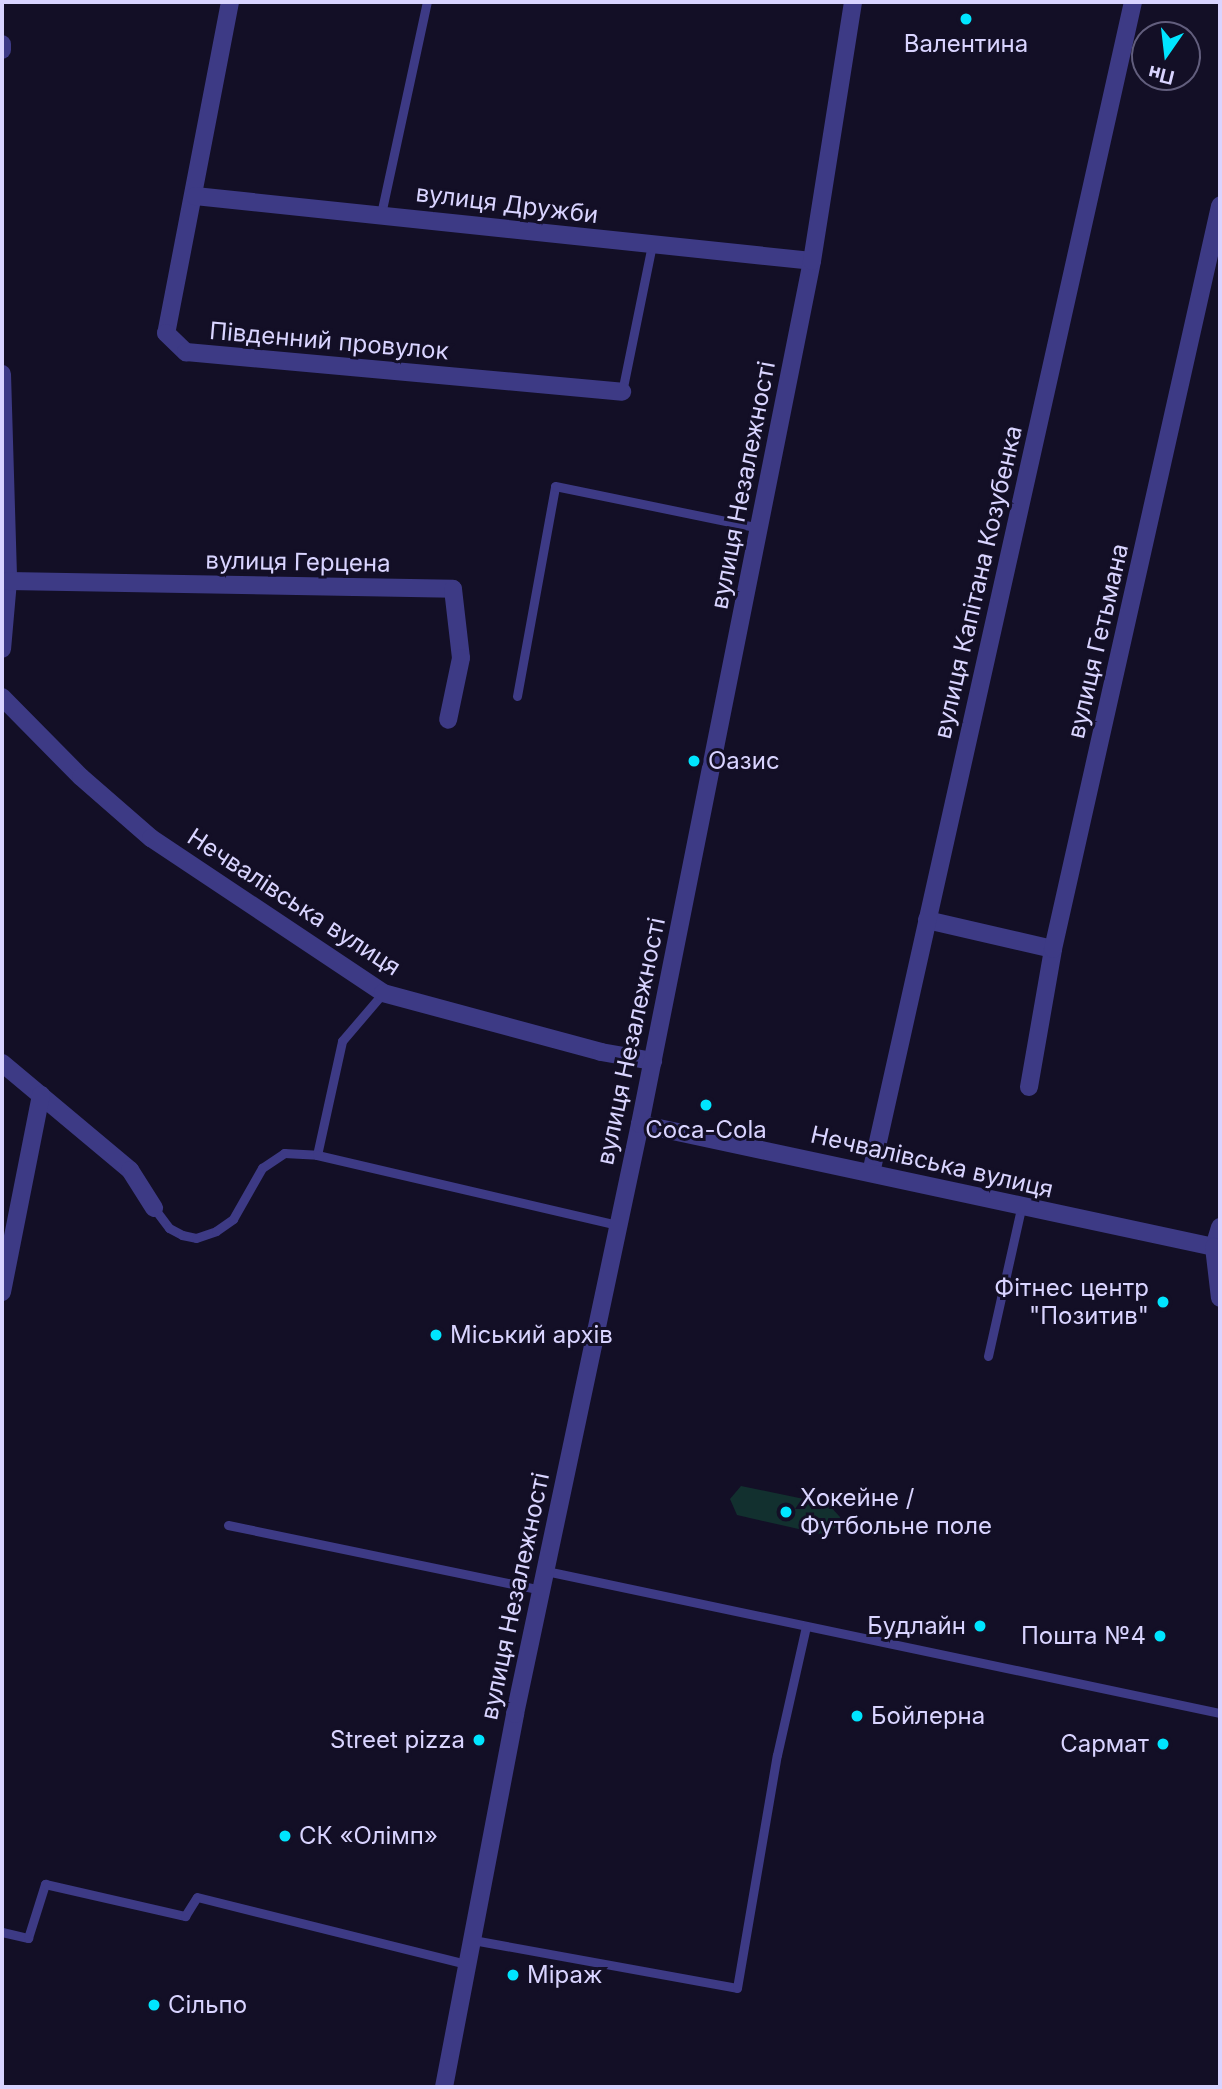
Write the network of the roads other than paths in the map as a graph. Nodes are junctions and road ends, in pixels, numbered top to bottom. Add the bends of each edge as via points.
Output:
1 (230, 2) edge
2 (427, 2) edge
3 (853, 2) edge
4 (1133, 2) edge
5 (195, 196) junction
6 (1220, 206) edge
7 (381, 214) junction
8 (652, 245) junction
9 (812, 261) junction
10 (2, 374) edge
11 (622, 392) joint
12 (760, 528) junction
13 (8, 581) junction
14 (2, 649) edge
15 (517, 696) dead end
16 (2, 697) edge
17 (448, 720) dead end
18 (927, 920) junction
19 (1053, 949) junction
20 (383, 993) junction
21 (653, 1061) junction
22 (2, 1063) edge
23 (1029, 1087) dead end
24 (41, 1095) junction
25 (640, 1124) junction
26 (317, 1155) junction
27 (871, 1173) junction
28 (154, 1208) joint
29 (1021, 1208) junction
30 (617, 1225) junction
31 (1220, 1227) edge
32 (1217, 1247) edge
33 (2, 1292) edge
34 (1220, 1298) edge
35 (988, 1356) dead end
36 (228, 1525) dead end
37 (546, 1571) junction
38 (542, 1590) junction
39 (806, 1626) junction
40 (1220, 1713) edge
41 (2, 1932) edge
42 (473, 1940) junction
43 (469, 1965) junction
44 (444, 2087) edge

1 - 5 street, Південний провулок
2 - 7 lane
3 - 9 street, вулиця Незалежності
4 - 18 street, вулиця Капітана Козубенка
5 - 7 street, вулиця Дружби
5 - 11 street, Південний провулок via 166,332 186,352
6 - 19 street, вулиця Гетьмана
7 - 8 street, вулиця Дружби
8 - 9 street, вулиця Дружби
8 - 11 lane
9 - 12 street, вулиця Незалежності
10 - 13 street
12 - 15 lane via 555,485
12 - 21 street, вулиця Незалежності
13 - 14 street
13 - 17 street, вулиця Герцена via 453,589 461,658
16 - 20 street, Нечвалівська вулиця via 81,777 151,838
18 - 19 street
18 - 27 street, вулиця Капітана Козубенка
19 - 23 street, вулиця Гетьмана
20 - 21 street, Нечвалівська вулиця via 601,1052
20 - 26 lane via 342,1041
21 - 25 street, вулиця Незалежності
22 - 24 street
24 - 28 street via 130,1170
24 - 33 street
25 - 27 street, Нечвалівська вулиця
25 - 30 street, вулиця Незалежності
26 - 28 lane via 284,1153 262,1168 233,1219 196,1238 169,1228
26 - 30 lane
27 - 29 street, Нечвалівська вулиця
29 - 32 street, Нечвалівська вулиця
29 - 35 lane
30 - 37 street, вулиця Незалежності
31 - 32 street
32 - 34 street
36 - 38 lane
37 - 38 street, вулиця Незалежності
37 - 39 lane
38 - 42 street, вулиця Незалежності
39 - 40 lane
39 - 42 lane via 777,1755 737,1988
41 - 43 lane via 28,1938 45,1884 185,1916 197,1897
42 - 43 street, вулиця Незалежності
43 - 44 street, вулиця Незалежності

